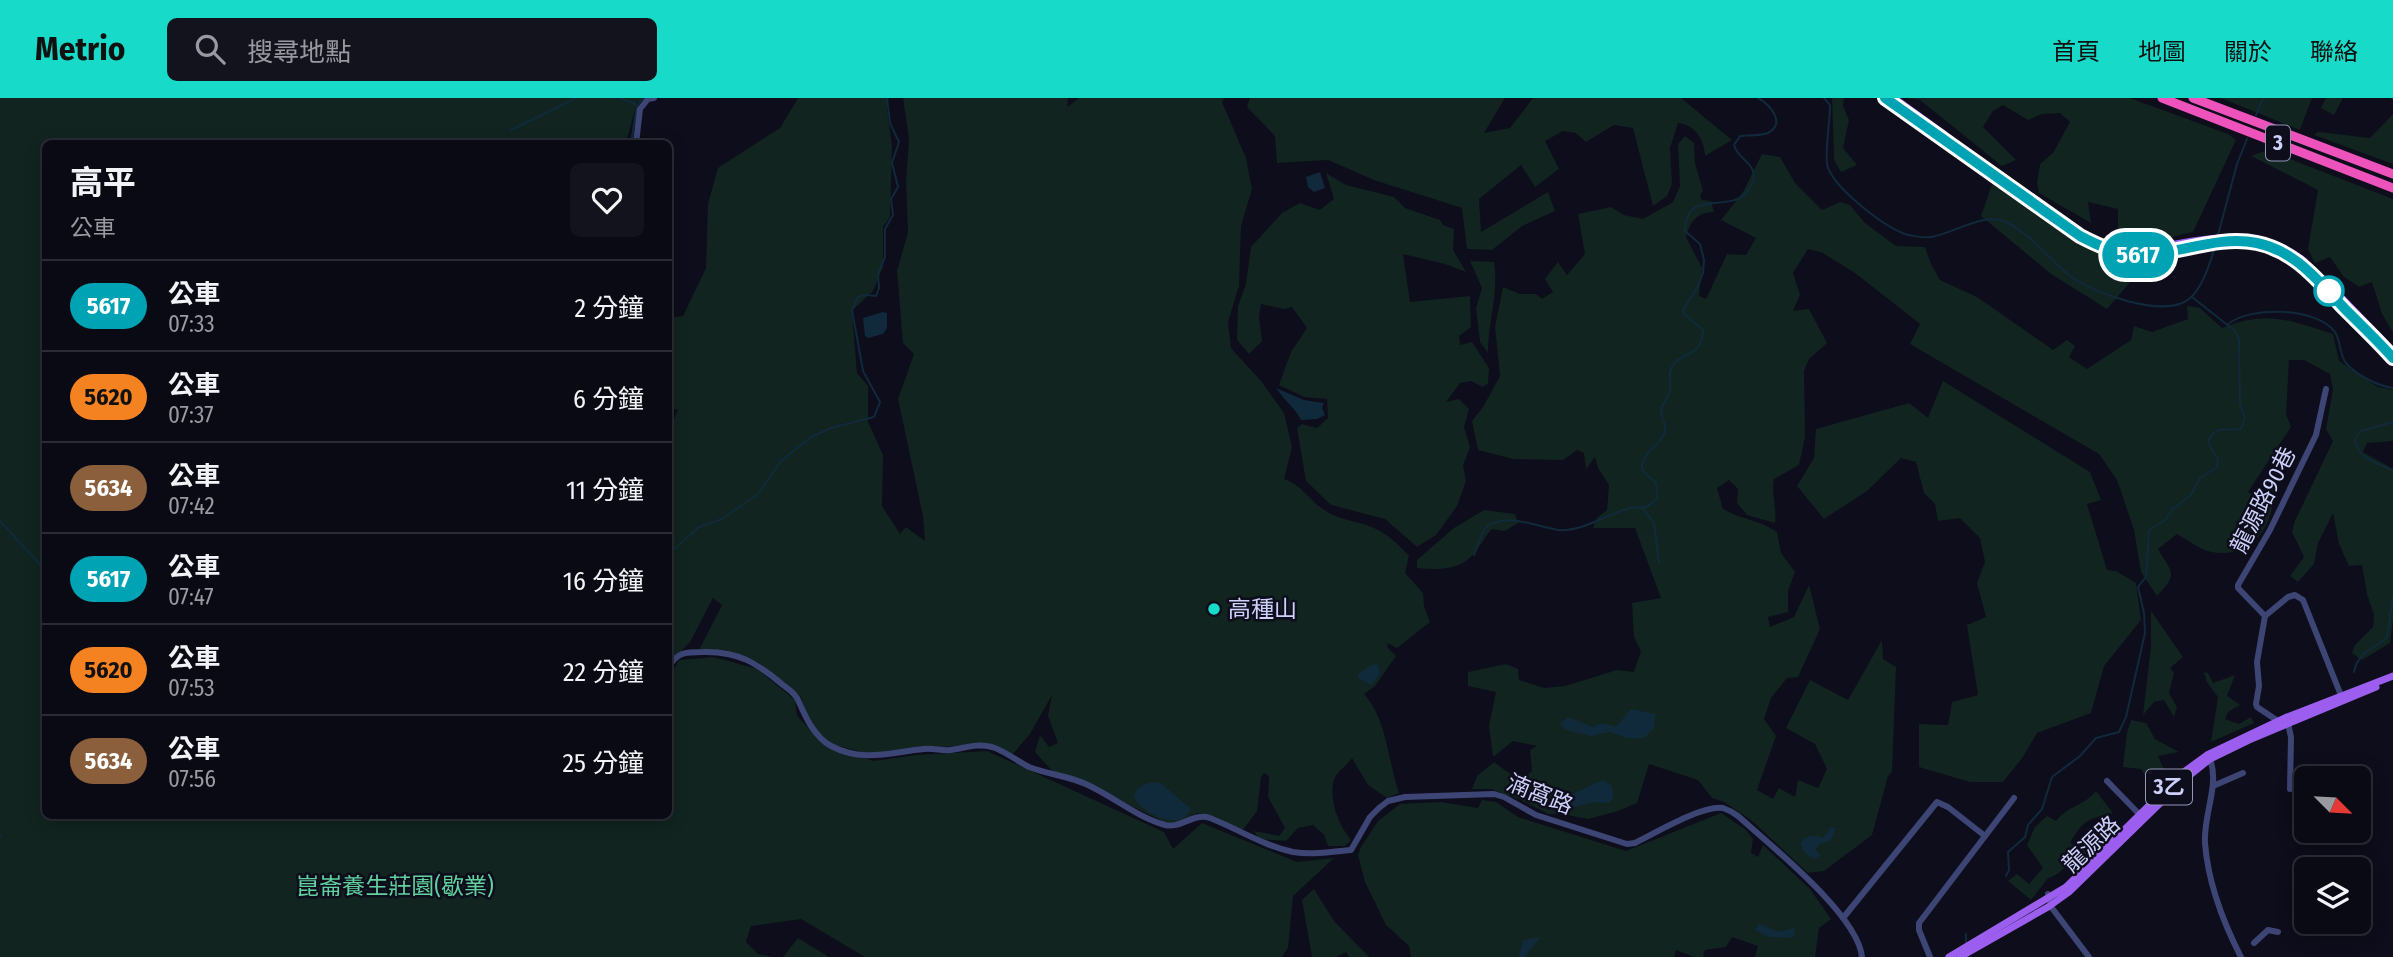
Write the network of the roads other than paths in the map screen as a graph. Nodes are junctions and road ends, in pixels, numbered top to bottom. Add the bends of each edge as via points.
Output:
1 (654, 98) edge
2 (1885, 98) edge
3 (1894, 98) edge
4 (2162, 98) edge
5 (2193, 98) edge
6 (1933, 128) junction
7 (636, 140) edge
8 (2393, 174) edge
9 (2393, 188) edge
10 (2236, 238) junction
11 (2393, 351) edge
12 (2393, 358) edge
13 (2326, 389) dead end
14 (2265, 616) junction
15 (672, 662) edge
16 (2393, 679) edge
17 (2342, 698) junction
18 (2288, 720) junction
19 (2278, 721) junction
20 (2209, 757) junction
21 (2243, 774) dead end
22 (2107, 781) dead end
23 (2213, 786) junction
24 (2290, 789) dead end
25 (2014, 798) dead end
26 (2140, 815) junction
27 (1985, 836) junction
28 (2050, 899) junction
29 (1843, 918) junction
30 (2278, 932) dead end
31 (2254, 943) dead end
32 (1954, 956) edge
33 (1862, 957) edge
34 (1930, 957) edge
35 (2089, 957) edge
36 (2241, 957) edge

1 - 7 street via 640,109
2 - 6 main road
3 - 6 main road
4 - 9 highway, 3
5 - 8 highway, 3
6 - 10 main road via 2109,247 2143,250
10 - 11 main road via 2255,237 2294,253
10 - 12 main road via 2270,247 2298,262
13 - 14 street, 龍源路90巷 via 2316,435 2238,585
14 - 17 street via 2288,597 2303,600
14 - 19 street via 2256,704
15 - 29 street, 湳窩路 via 686,652 715,652 760,666 795,695 804,717 825,743 860,755 984,745 1042,772 1081,782 1171,826 1208,817 1244,835 1302,853 1351,850 1379,808 1405,797 1494,794 1536,816 1627,844 1723,808 1786,859
16 - 17 main road, 3乙
17 - 18 main road, 3乙
18 - 19 main road, 3乙
18 - 20 main road, 龍源路 / 3乙
18 - 24 street
19 - 20 main road, 3乙
20 - 23 street
20 - 26 main road, 3乙 via 2181,774
20 - 28 main road, 龍源路 / 3乙 via 2078,884
21 - 23 street
22 - 26 street
23 - 36 street via 2205,820 2208,865 2227,930
25 - 27 street
26 - 28 main road, 3乙
27 - 29 street via 1937,802
27 - 34 street via 1919,923
28 - 32 main road, 3乙
28 - 35 street
29 - 33 street, 湳窩路
30 - 31 street via 2269,930

